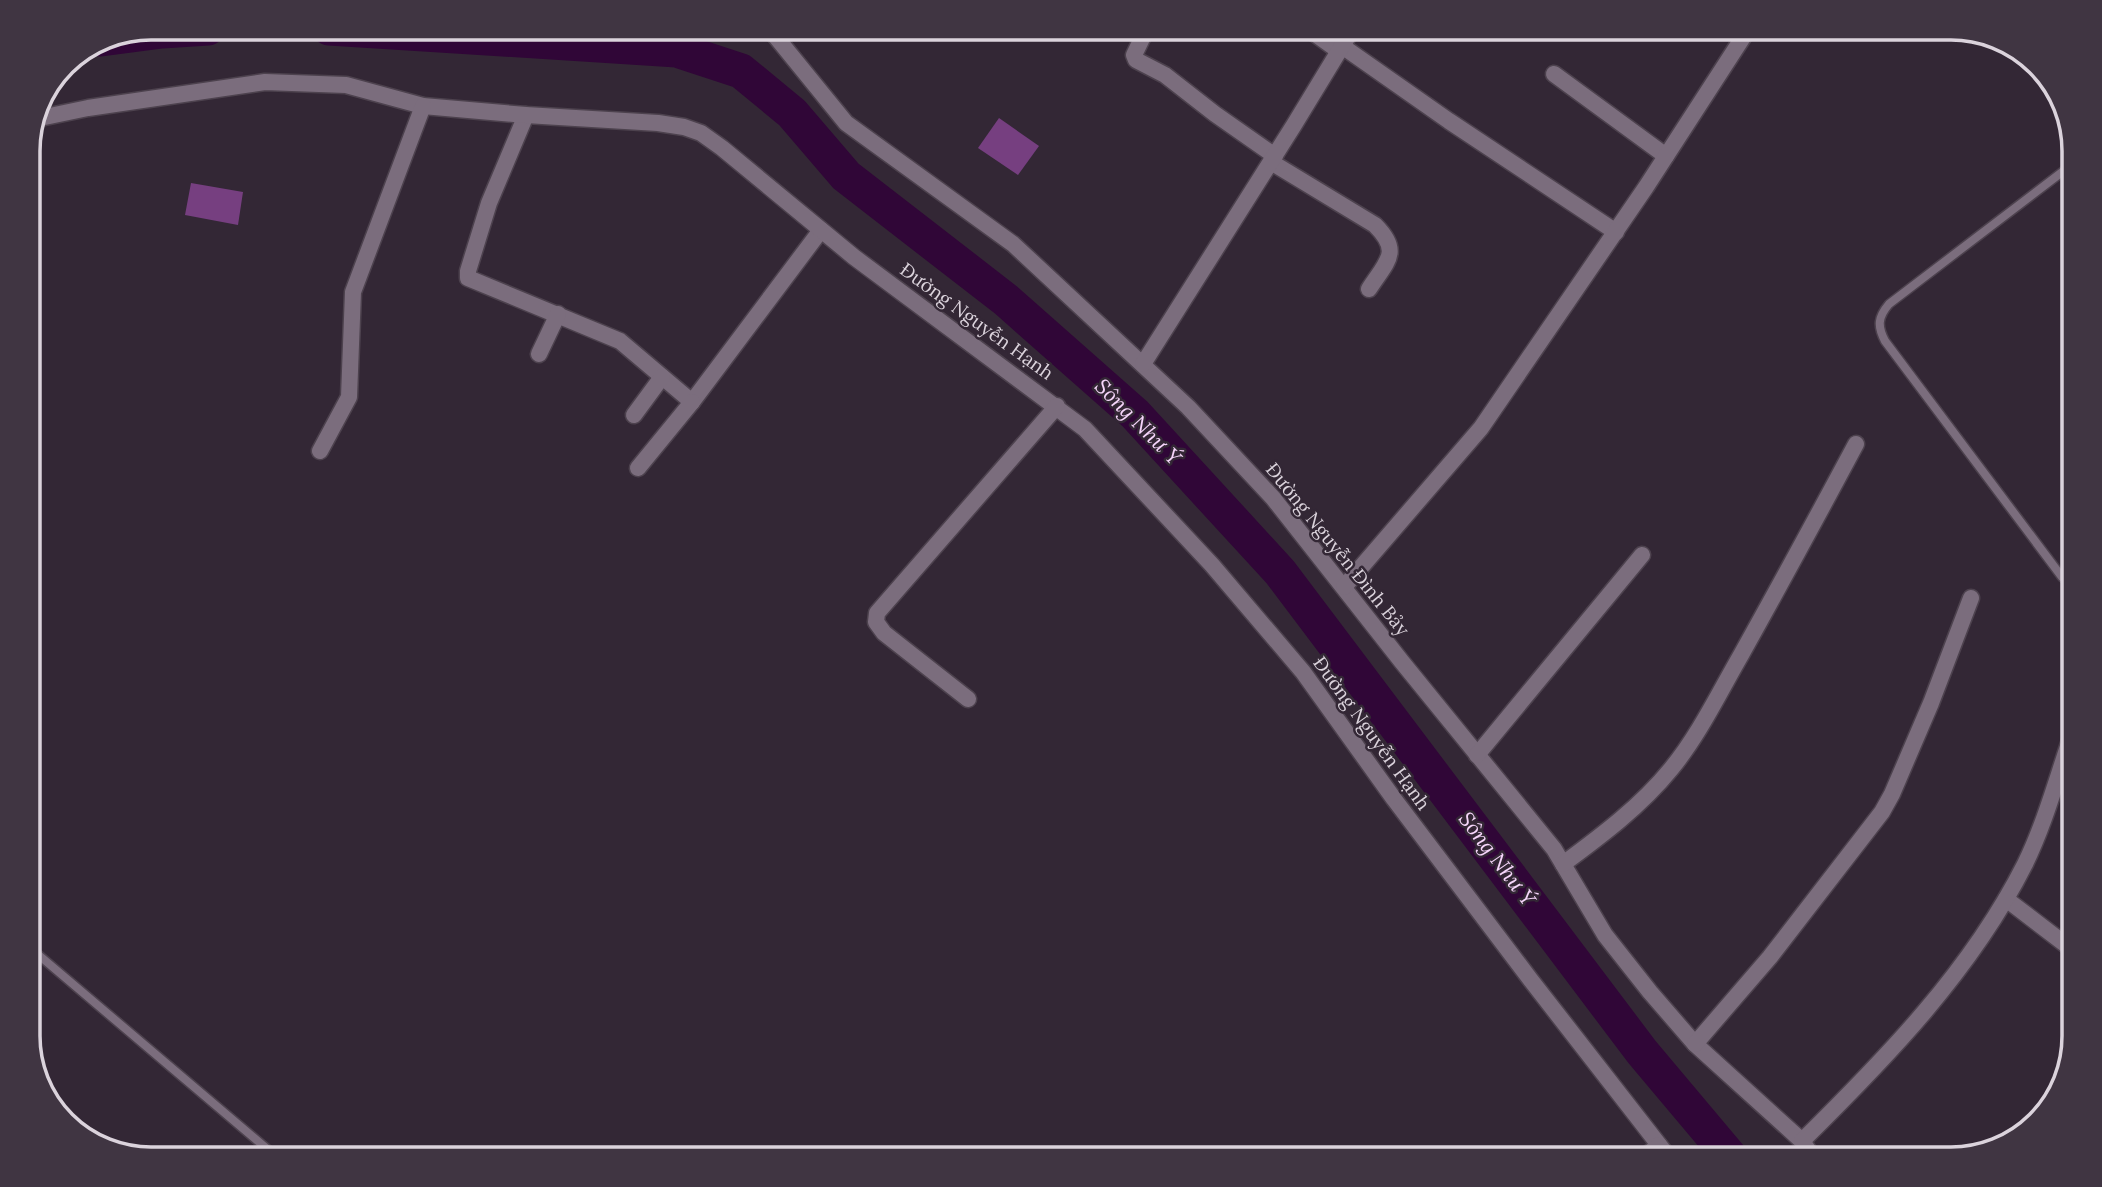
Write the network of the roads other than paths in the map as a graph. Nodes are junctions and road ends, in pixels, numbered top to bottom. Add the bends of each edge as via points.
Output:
1 (780, 40) edge
2 (1141, 40) edge
3 (1327, 40) edge
4 (1346, 40) edge
5 (1741, 40) edge
6 (1341, 48) junction
7 (1554, 74) dead end
8 (424, 106) junction
9 (526, 116) junction
10 (46, 117) edge
11 (1666, 156) junction
12 (1273, 159) junction
13 (2062, 172) edge
14 (821, 230) junction
15 (1616, 232) junction
16 (1369, 289) dead end
17 (558, 314) junction
18 (539, 354) dead end
19 (1143, 364) junction
20 (662, 377) junction
21 (692, 402) junction
22 (1057, 406) junction
23 (634, 415) dead end
24 (1856, 444) dead end
25 (320, 451) dead end
26 (638, 468) dead end
27 (1642, 555) dead end
28 (2062, 577) edge
29 (1345, 587) junction
30 (1971, 598) dead end
31 (968, 699) dead end
32 (1477, 755) junction
33 (2062, 763) edge
34 (1563, 864) junction
35 (2006, 899) junction
36 (2062, 942) edge
37 (40, 956) edge
38 (1695, 1044) junction
39 (1802, 1141) junction
40 (1659, 1145) joint
41 (265, 1147) edge
42 (1657, 1147) edge
43 (1806, 1147) edge

1 - 19 street, Đường Nguyễn Đình Bảy via 846,123 1013,244
2 - 12 street via 1136,60 1166,75
3 - 6 street
4 - 6 street
5 - 11 street
6 - 12 street
6 - 15 street
7 - 11 street
8 - 9 street, Đường Nguyễn Hạnh
8 - 10 street, Đường Nguyễn Hạnh via 346,85 265,82
8 - 25 street via 353,292 349,397
9 - 14 street, Đường Nguyễn Hạnh via 658,123 701,133
9 - 17 street via 489,203 468,278
11 - 15 street
12 - 16 street via 1388,238 1389,258
12 - 19 street
13 - 28 lane via 1889,304 1879,322 1885,341
14 - 21 street
14 - 22 street, Đường Nguyễn Hạnh
15 - 29 street via 1481,428
17 - 18 street
17 - 20 street via 620,341
19 - 29 street, Đường Nguyễn Đình Bảy via 1273,498
20 - 21 street
20 - 23 street
21 - 26 street
22 - 31 street via 877,613 876,622 884,633
22 - 40 street, Đường Nguyễn Hạnh via 1085,429 1212,565 1303,672 1394,799
24 - 34 street via 1687,747 1651,790
27 - 32 street
29 - 32 street, Đường Nguyễn Đình Bảy
30 - 38 street via 1882,812 1770,957
32 - 34 street, Đường Nguyễn Đình Bảy
33 - 35 street via 2035,840
34 - 38 street, Đường Nguyễn Đình Bảy via 1605,935
35 - 36 street
35 - 39 street via 1956,975
37 - 41 lane
38 - 39 street, Đường Nguyễn Đình Bảy
39 - 43 street, Đường Nguyễn Đình Bảy
40 - 42 street

